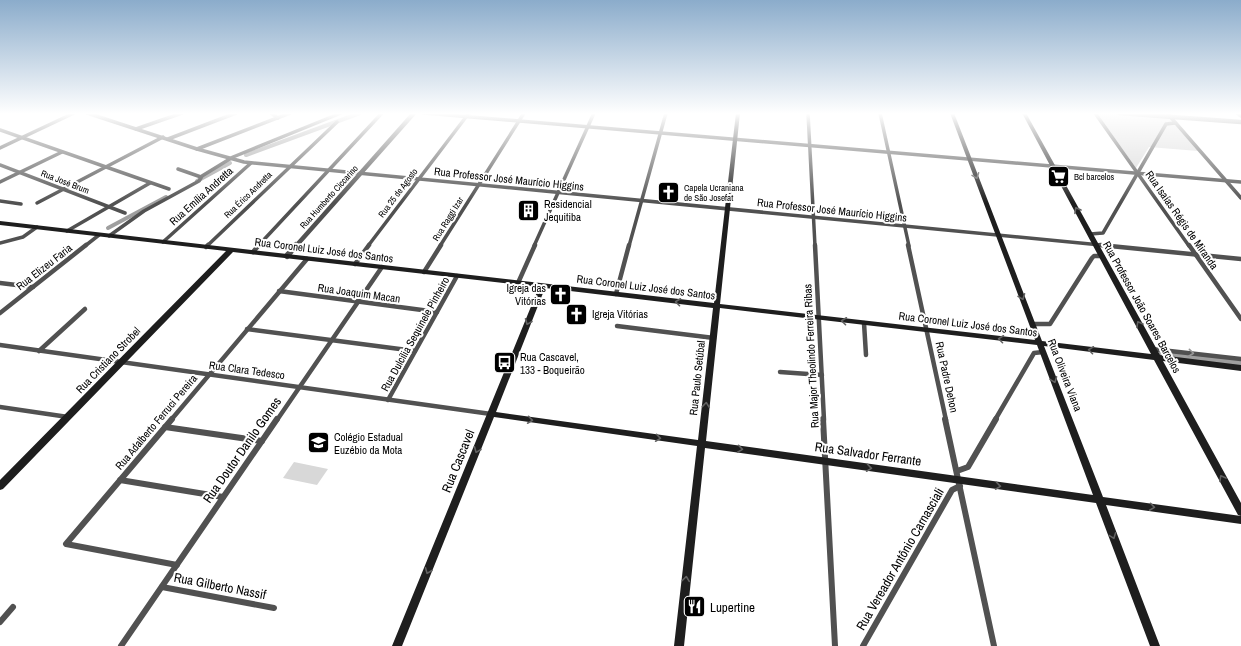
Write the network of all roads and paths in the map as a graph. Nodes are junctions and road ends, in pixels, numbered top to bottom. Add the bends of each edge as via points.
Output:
1 (11, 143) edge
2 (37, 143) edge
3 (151, 143) edge
4 (180, 143) edge
5 (212, 143) edge
6 (269, 143) edge
7 (313, 143) edge
8 (353, 143) edge
9 (387, 143) edge
10 (446, 143) edge
11 (505, 143) edge
12 (581, 143) edge
13 (658, 143) edge
14 (736, 143) edge
15 (780, 143) edge
16 (886, 143) edge
17 (963, 143) edge
18 (1040, 143) edge
19 (1117, 143) edge
20 (1155, 143) edge
21 (1194, 143) edge
22 (810, 146) junction
23 (0, 148) edge
24 (197, 149) junction
25 (62, 152) junction
26 (888, 152) junction
27 (230, 159) junction
28 (969, 159) junction
29 (251, 163) junction
30 (0, 165) edge
31 (288, 166) junction
32 (1052, 166) junction
33 (104, 167) junction
34 (178, 169) dead end
35 (328, 170) junction
36 (21, 173) junction
37 (1138, 173) junction
38 (360, 174) junction
39 (200, 178) junction
40 (419, 179) junction
41 (1226, 180) junction
42 (0, 182) edge
43 (1241, 182) edge
44 (150, 183) junction
45 (479, 185) junction
46 (63, 190) junction
47 (169, 190) dead end
48 (558, 193) junction
49 (1241, 198) edge
50 (0, 201) edge
51 (642, 201) junction
52 (37, 203) dead end
53 (21, 204) dead end
54 (108, 207) junction
55 (728, 209) junction
56 (125, 213) dead end
57 (814, 217) junction
58 (0, 223) edge
59 (904, 226) junction
60 (38, 227) junction
61 (67, 231) junction
62 (1090, 234) junction
63 (99, 235) junction
64 (999, 235) junction
65 (109, 236) junction
66 (163, 242) junction
67 (0, 244) edge
68 (1095, 245) junction
69 (206, 247) junction
70 (231, 250) junction
71 (253, 252) junction
72 (1195, 254) junction
73 (287, 256) junction
74 (1102, 256) junction
75 (307, 259) junction
76 (1241, 259) edge
77 (355, 264) junction
78 (382, 267) junction
79 (424, 272) junction
80 (457, 276) junction
81 (0, 283) edge
82 (518, 283) junction
83 (543, 286) junction
84 (33, 287) junction
85 (280, 291) junction
86 (616, 294) junction
87 (358, 301) junction
88 (717, 306) junction
89 (85, 309) dead end
90 (437, 312) junction
91 (0, 313) edge
92 (819, 318) junction
93 (1241, 319) edge
94 (864, 323) junction
95 (1032, 324) junction
96 (617, 326) dead end
97 (247, 329) junction
98 (927, 330) junction
99 (714, 338) junction
100 (331, 340) junction
101 (0, 345) edge
102 (1041, 348) junction
103 (1152, 349) junction
104 (39, 351) junction
105 (415, 351) junction
106 (866, 355) dead end
107 (1157, 359) junction
108 (1241, 359) edge
109 (121, 362) junction
110 (1241, 368) edge
111 (780, 372) dead end
112 (209, 375) junction
113 (822, 375) junction
114 (299, 387) junction
115 (388, 400) junction
116 (0, 407) edge
117 (491, 414) junction
118 (68, 417) junction
119 (165, 426) junction
120 (262, 441) junction
121 (702, 444) junction
122 (826, 462) junction
123 (957, 471) junction
124 (120, 480) junction
125 (959, 483) junction
126 (0, 486) edge
127 (223, 497) junction
128 (1099, 500) junction
129 (1241, 512) edge
130 (1241, 520) edge
131 (177, 565) junction
132 (162, 587) junction
133 (13, 607) dead end
134 (274, 608) dead end
135 (0, 622) edge
136 (121, 646) edge
137 (397, 646) edge
138 (679, 646) edge
139 (835, 646) edge
140 (863, 646) edge
141 (994, 646) edge
142 (1155, 646) edge

1 - 23 street
2 - 25 street
3 - 33 street
4 - 24 street, Rua Professor José Maurício Higgins
5 - 24 street
6 - 27 street
7 - 31 street, Rua Érico Andretta
8 - 35 street
9 - 38 street, Rua Humberto Ciccarino
10 - 40 street, Rua 25 de Agosto
11 - 45 street, Rua Raggi Izar
12 - 48 street
13 - 51 street
14 - 55 main road, Rua Paulo Setúbal
15 - 22 street
16 - 26 street, Rua Padre Dehon
17 - 28 main road, Rua Oliveira Viana
18 - 32 main road, Rua Professor João Soares Barcelos
19 - 37 street, Rua Isaías Régis de Miranda
20 - 37 street
21 - 41 street
22 - 26 street
22 - 57 street, Rua Major Theolindo Ferreira Ribas
24 - 27 street, Rua Professor José Maurício Higgins
25 - 33 street
25 - 36 street
26 - 28 street
26 - 59 street, Rua Padre Dehon
27 - 29 street, Rua Professor José Maurício Higgins
27 - 39 street
28 - 32 street
28 -> 64 main road, Rua Oliveira Viana
29 - 31 street, Rua Professor José Maurício Higgins
29 - 66 street, Rua Emília Andretta
30 - 36 street, Rua José Brum
31 - 35 street, Rua Professor José Maurício Higgins
31 - 69 street, Rua Érico Andretta
32 - 37 street
62 -> 32 main road, Rua Professor João Soares Barcelos
33 - 44 street
33 - 46 street
34 - 39 street
35 - 38 street, Rua Professor José Maurício Higgins
35 - 71 street
36 - 42 street
36 - 46 street, Rua José Brum
37 - 41 street
37 - 62 street via 1103,233
37 - 72 street, Rua Isaías Régis de Miranda
38 - 40 street, Rua Professor José Maurício Higgins
38 - 73 street, Rua Humberto Ciccarino
39 - 65 street via 194,184 144,211
40 - 45 street, Rua Professor José Maurício Higgins
40 - 77 street, Rua 25 de Agosto
41 - 43 street
41 - 49 street
44 - 47 street
44 - 54 street
45 - 48 street, Rua Professor José Maurício Higgins
45 - 79 street, Rua Raggi Izar
46 - 52 street
46 - 54 street, Rua José Brum
48 - 51 street, Rua Professor José Maurício Higgins
48 - 82 street
50 - 53 street
51 - 55 street, Rua Professor José Maurício Higgins
51 - 86 street
54 - 56 street, Rua José Brum
54 - 61 street
55 - 57 street, Rua Professor José Maurício Higgins
55 - 88 main road, Rua Paulo Setúbal
57 - 59 street, Rua Professor José Maurício Higgins
57 - 92 street, Rua Major Theolindo Ferreira Ribas
58 - 60 main road, Rua Coronel Luiz José dos Santos
59 - 64 street, Rua Professor José Maurício Higgins
59 - 98 street, Rua Padre Dehon
60 - 61 main road, Rua Coronel Luiz José dos Santos
60 - 67 street via 23,237
61 - 63 main road, Rua Coronel Luiz José dos Santos
62 - 68 main road, Rua Professor João Soares Barcelos
63 - 65 main road, Rua Coronel Luiz José dos Santos
63 - 84 street, Rua Elizeu Faria
64 - 68 street, Rua Professor José Maurício Higgins
64 -> 95 main road, Rua Oliveira Viana
65 - 66 main road, Rua Coronel Luiz José dos Santos
66 - 69 main road, Rua Coronel Luiz José dos Santos
68 - 72 street, Rua Professor José Maurício Higgins
68 - 74 main road, Rua Professor João Soares Barcelos
69 - 70 main road, Rua Coronel Luiz José dos Santos
70 - 71 main road, Rua Coronel Luiz José dos Santos
70 - 109 main road, Rua Cristiano Strobel
71 - 73 main road, Rua Coronel Luiz José dos Santos
72 - 76 street, Rua Professor José Maurício Higgins
72 - 93 street, Rua Isaías Régis de Miranda
73 - 75 main road, Rua Coronel Luiz José dos Santos
74 - 95 street via 1092,258 1050,324
103 -> 74 main road, Rua Professor João Soares Barcelos
75 - 77 main road, Rua Coronel Luiz José dos Santos
75 - 85 street, Rua Adalberto Ferruci Pereira
77 - 78 main road, Rua Coronel Luiz José dos Santos
78 - 79 main road, Rua Coronel Luiz José dos Santos
78 - 87 street, Rua Doutor Danilo Gomes
79 - 80 main road, Rua Coronel Luiz José dos Santos
80 - 82 main road, Rua Coronel Luiz José dos Santos
80 - 90 street, Rua Dulcília Sequinele Pinheiro
81 - 84 street
82 - 83 main road, Rua Coronel Luiz José dos Santos
83 - 86 main road, Rua Coronel Luiz José dos Santos
83 -> 117 main road, Rua Cascavel
84 - 91 street, Rua Elizeu Faria
85 - 87 street, Rua Joaquim Macan
85 - 97 street, Rua Adalberto Ferruci Pereira
88 -> 86 main road, Rua Coronel Luiz José dos Santos
87 - 90 street, Rua Joaquim Macan
87 - 100 street, Rua Doutor Danilo Gomes
88 - 92 main road, Rua Coronel Luiz José dos Santos
88 - 99 main road, Rua Paulo Setúbal
89 - 104 street
90 - 105 street, Rua Dulcília Sequinele Pinheiro
94 -> 92 main road, Rua Coronel Luiz José dos Santos
92 - 113 street, Rua Major Theolindo Ferreira Ribas
94 - 98 main road, Rua Coronel Luiz José dos Santos
94 - 106 street
95 - 102 main road, Rua Oliveira Viana
96 - 99 street
97 - 100 street
97 - 112 street, Rua Adalberto Ferruci Pereira
102 -> 98 main road, Rua Coronel Luiz José dos Santos
98 - 123 street, Rua Padre Dehon
121 -> 99 main road, Rua Paulo Setúbal
100 - 105 street
100 - 114 street, Rua Doutor Danilo Gomes
101 - 104 street, Rua Clara Tedesco
107 -> 102 main road, Rua Coronel Luiz José dos Santos
102 - 123 street via 1034,353 968,467
102 -> 128 main road, Rua Oliveira Viana
103 - 107 main road, Rua Professor João Soares Barcelos
103 -> 108 street
104 - 109 street, Rua Clara Tedesco
105 - 115 street, Rua Dulcília Sequinele Pinheiro
107 - 110 main road, Rua Coronel Luiz José dos Santos
129 -> 107 main road, Rua Professor João Soares Barcelos
109 - 112 street, Rua Clara Tedesco
109 - 118 main road, Rua Cristiano Strobel
111 - 113 street
112 - 114 street, Rua Clara Tedesco
112 - 119 street, Rua Adalberto Ferruci Pereira
113 - 122 street, Rua Major Theolindo Ferreira Ribas
114 - 115 street, Rua Clara Tedesco
114 - 120 street, Rua Doutor Danilo Gomes
115 - 117 street, Rua Clara Tedesco
116 - 118 street
117 -> 121 main road, Rua Salvador Ferrante
117 -> 137 main road, Rua Cascavel
118 - 126 main road, Rua Cristiano Strobel
119 - 120 street
119 - 124 street, Rua Adalberto Ferruci Pereira
120 - 127 street, Rua Doutor Danilo Gomes
121 -> 122 main road, Rua Salvador Ferrante
138 -> 121 main road, Rua Paulo Setúbal
122 -> 125 main road, Rua Salvador Ferrante
122 - 139 street, Rua Major Theolindo Ferreira Ribas
123 - 125 street, Rua Padre Dehon
124 - 127 street
124 - 131 street, Rua Adalberto Ferruci Pereira via 66,544
125 -> 128 main road, Rua Salvador Ferrante
125 - 140 street, Rua Vereador Antônio Carnasciali via 952,490
125 - 141 street, Rua Padre Dehon
127 - 131 street, Rua Doutor Danilo Gomes
128 -> 130 main road, Rua Salvador Ferrante
128 -> 142 main road, Rua Oliveira Viana
131 - 132 street, Rua Doutor Danilo Gomes
132 - 134 street, Rua Gilberto Nassif
132 - 136 street, Rua Doutor Danilo Gomes
133 - 135 street

